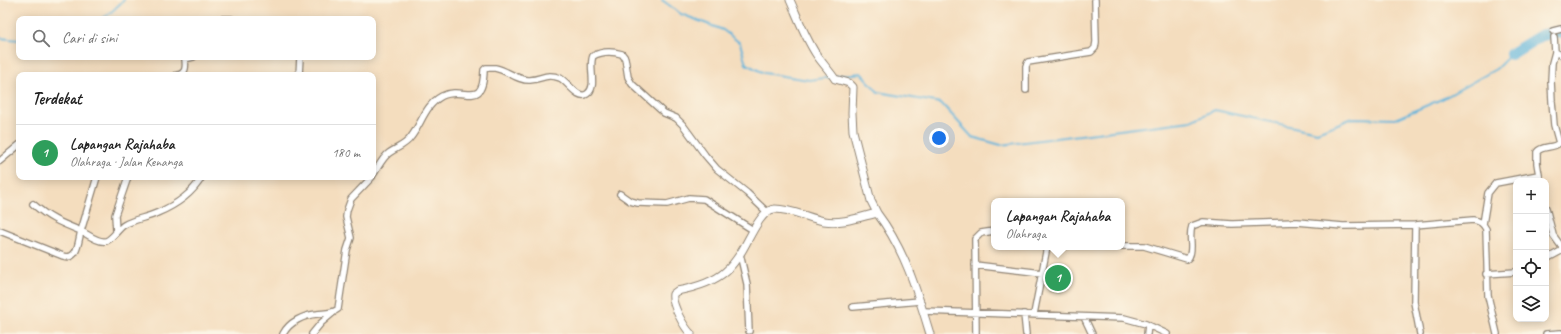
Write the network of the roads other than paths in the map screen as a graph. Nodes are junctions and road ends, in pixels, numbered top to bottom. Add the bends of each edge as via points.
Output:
1 (790, 0) edge
2 (1095, 0) edge
3 (1561, 29) edge
4 (1555, 52) junction
5 (1561, 56) edge
6 (185, 60) edge
7 (300, 60) edge
8 (184, 72) edge
9 (299, 72) edge
10 (1026, 90) dead end
11 (1559, 146) edge
12 (16, 148) edge
13 (0, 161) edge
14 (376, 170) edge
15 (1539, 178) edge
16 (96, 180) edge
17 (127, 180) edge
18 (200, 180) edge
19 (368, 180) edge
20 (1513, 181) edge
21 (620, 194) dead end
22 (33, 204) dead end
23 (767, 212) junction
24 (877, 214) junction
25 (1548, 214) edge
26 (1483, 224) junction
27 (1415, 225) junction
28 (753, 230) junction
29 (81, 231) junction
30 (116, 231) junction
31 (991, 231) edge
32 (0, 232) edge
33 (1125, 246) edge
34 (1561, 246) edge
35 (1046, 250) edge
36 (1561, 251) edge
37 (740, 254) junction
38 (1549, 257) edge
39 (975, 265) junction
40 (1513, 272) edge
41 (1042, 273) junction
42 (1486, 274) junction
43 (920, 301) junction
44 (853, 307) dead end
45 (923, 311) junction
46 (334, 312) junction
47 (977, 314) junction
48 (1024, 314) junction
49 (1034, 314) junction
50 (1084, 317) junction
51 (1148, 325) junction
52 (749, 331) dead end
53 (1561, 333) edge
54 (283, 334) edge
55 (312, 334) edge
56 (691, 334) edge
57 (930, 334) edge
58 (976, 334) edge
59 (1026, 334) edge
60 (1092, 334) edge
61 (1147, 334) edge
62 (1168, 334) edge
63 (1420, 334) edge
64 (1497, 334) edge
65 (1546, 334) edge

1 - 24 street via 817,56 829,68 835,79 849,83 853,87 853,131 871,201
2 - 10 street via 1094,49 1090,52 1028,62
3 - 4 street via 1554,34
4 - 5 street
4 - 11 street via 1551,81 1554,125
6 - 8 street
7 - 9 street
11 - 15 street via 1538,150
12 - 13 street
14 - 23 street via 386,156 410,139 434,102 452,94 479,92 483,88 486,68 496,68 531,80 546,75 558,77 569,84 576,93 583,95 590,91 593,83 593,56 607,52 622,54 632,84 664,113 676,118 717,169
16 - 29 street
17 - 30 street via 115,215
18 - 30 street via 183,198
19 - 46 street via 351,199 347,210 351,238 339,307
20 - 26 street via 1496,183 1488,193
21 - 28 street via 638,203 667,204 689,198 704,199
22 - 29 street via 46,215
23 - 24 street via 771,209 780,209 834,222
23 - 28 street
24 - 43 street via 890,231 906,261
25 - 34 street via 1553,234
26 - 27 street via 1472,220
26 - 42 street via 1487,237
27 - 33 street via 1343,226 1297,222 1203,222 1192,226 1191,251 1186,259 1144,246
27 - 63 street via 1414,298
28 - 37 street
29 - 30 street via 102,241 110,240
29 - 32 street via 75,253 68,258
31 - 39 street via 980,233 974,239
35 - 41 street
36 - 38 street
37 - 52 street via 747,284
37 - 56 street via 732,266 719,276 673,294 672,298 684,325
39 - 41 street
39 - 47 street
40 - 42 street
41 - 49 street
42 - 64 street via 1489,305
43 - 44 street
43 - 45 street
45 - 47 street
45 - 57 street
46 - 54 street via 310,315 294,322
46 - 55 street
47 - 48 street
47 - 58 street
48 - 49 street
48 - 59 street
49 - 50 street
50 - 51 street via 1124,318
50 - 60 street
51 - 61 street
51 - 62 street
53 - 65 street

